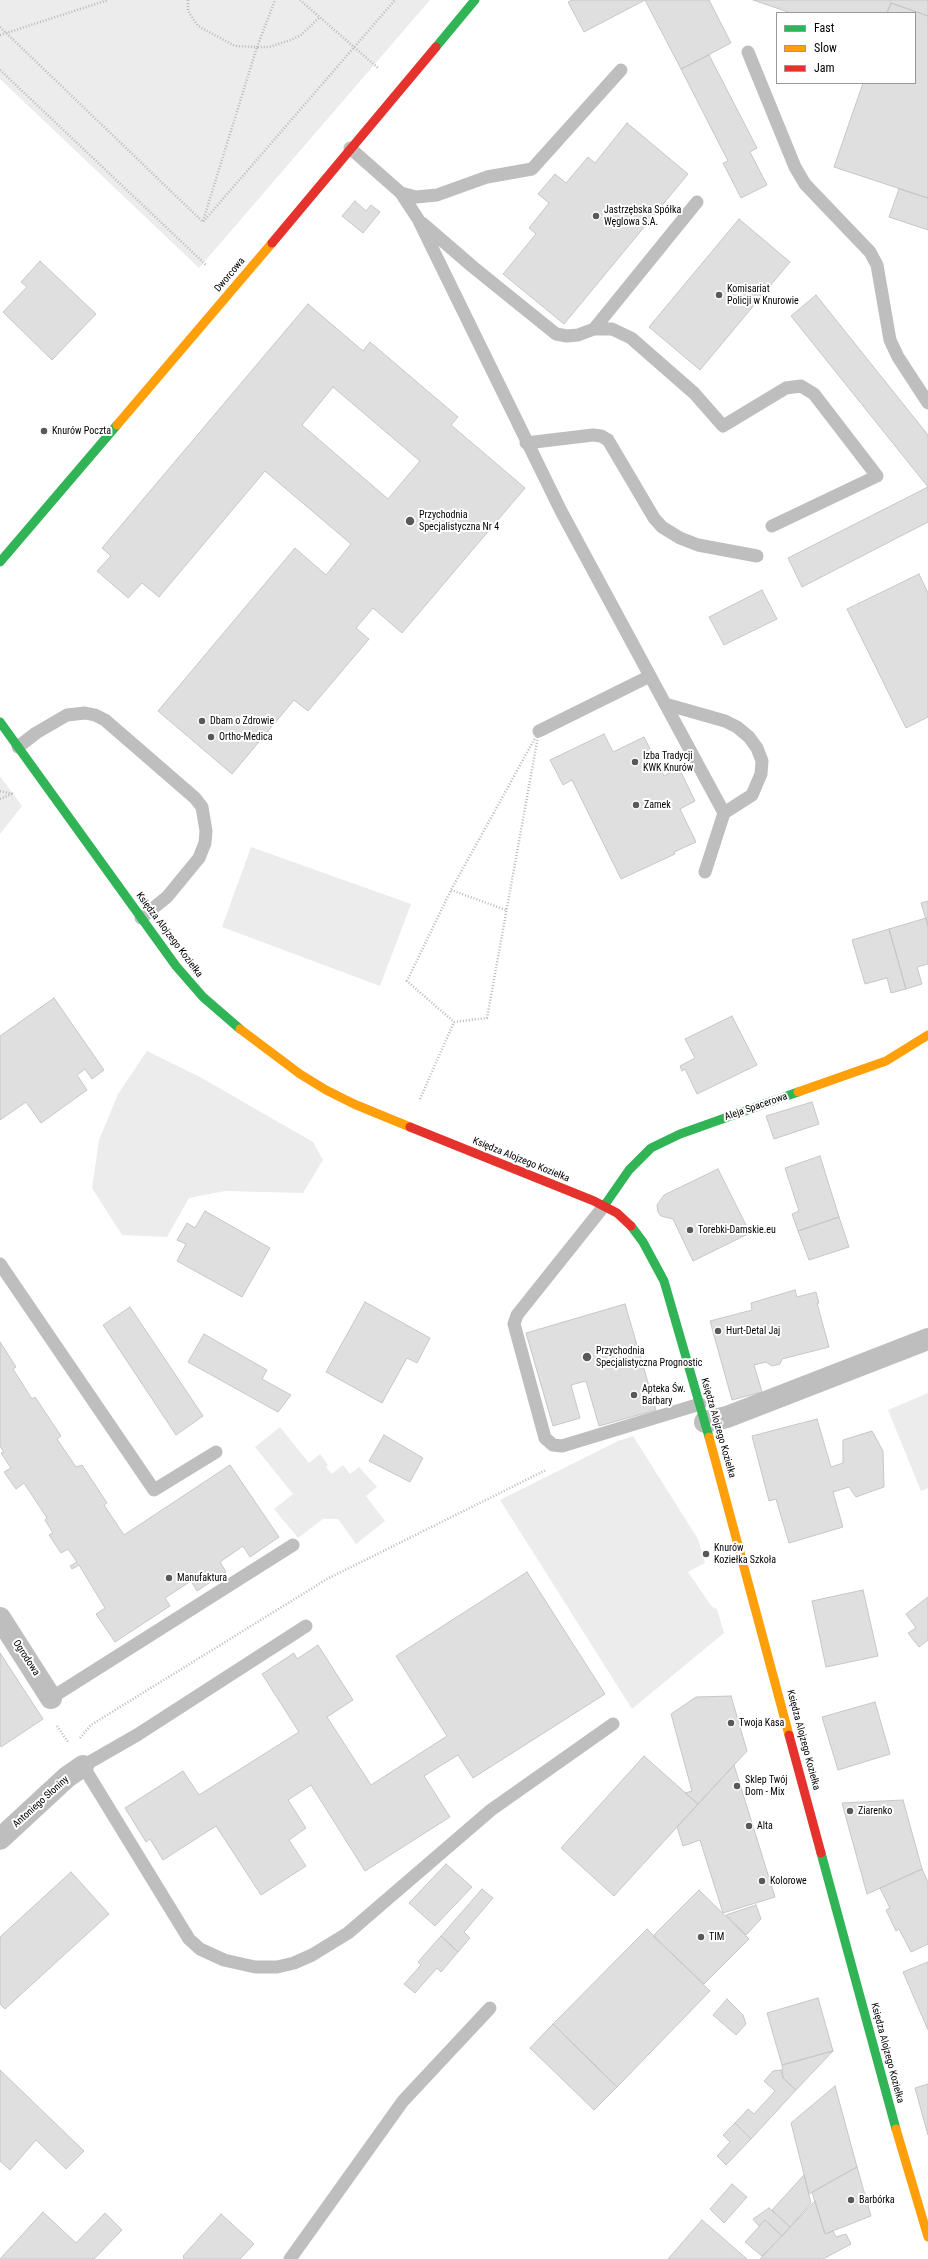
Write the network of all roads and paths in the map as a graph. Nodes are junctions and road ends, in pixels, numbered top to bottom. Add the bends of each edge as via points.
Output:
1 (108, 0) edge
2 (188, 0) edge
3 (275, 0) edge
4 (300, 0) edge
5 (395, 0) edge
6 (475, 0) edge
7 (320, 17) junction
8 (0, 27) edge
9 (6, 32) junction
10 (0, 35) edge
11 (257, 46) junction
12 (354, 47) junction
13 (748, 52) dead end
14 (378, 68) dead end
15 (0, 70) edge
16 (621, 70) dead end
17 (350, 148) junction
18 (401, 193) junction
19 (697, 202) dead end
20 (418, 219) junction
21 (202, 222) junction
22 (206, 265) dead end
23 (594, 329) junction
24 (928, 403) edge
25 (526, 443) junction
26 (772, 526) dead end
27 (757, 556) dead end
28 (0, 562) edge
29 (650, 676) junction
30 (665, 704) junction
31 (0, 722) edge
32 (539, 732) junction
33 (18, 747) junction
34 (18, 790) dead end
35 (0, 791) edge
36 (13, 794) junction
37 (0, 799) edge
38 (724, 813) junction
39 (705, 872) dead end
40 (451, 890) junction
41 (506, 910) junction
42 (141, 918) junction
43 (454, 1022) junction
44 (928, 1035) edge
45 (418, 1102) dead end
46 (604, 1206) junction
47 (0, 1264) edge
48 (928, 1339) edge
49 (702, 1413) junction
50 (562, 1446) junction
51 (216, 1452) dead end
52 (294, 1545) dead end
53 (0, 1618) edge
54 (306, 1626) dead end
55 (51, 1698) joint
56 (613, 1724) dead end
57 (77, 1742) dead end
58 (83, 1766) junction
59 (0, 1839) edge
60 (490, 2008) dead end
61 (928, 2237) edge
62 (290, 2259) edge

1 - 9 path
2 - 11 path via 188,11 198,26 235,46
3 - 11 path
4 - 7 path
5 - 12 path
6 - 17 street, Dworcowa
7 - 11 path via 301,35 291,40 269,47
7 - 12 path
8 - 9 path
9 - 10 path
9 - 21 path
11 - 21 path
12 - 14 path
12 - 21 path
13 - 24 lane via 795,167 805,184 870,252 876,265 890,340
15 - 22 path
16 - 18 lane via 532,169 487,177 437,195 416,197
17 - 18 lane
17 - 28 street, Dworcowa
18 - 20 lane
19 - 23 lane
20 - 23 lane via 473,268 556,334 578,335
20 - 25 lane
23 - 26 lane via 612,329 631,338 694,393 723,426 786,388 801,386 814,394 877,476
25 - 27 lane via 601,436 608,440 654,518 662,527 698,545
25 - 29 lane
29 - 30 lane
29 - 32 lane
30 - 38 lane
30 - 38 lane via 725,721 749,737 757,748 762,761 758,785 752,795
31 - 33 street, Księdza Alojzego Koziełka
32 - 40 path
32 - 41 path
33 - 42 street, Księdza Alojzego Koziełka
33 - 42 lane via 67,715 95,715 105,720 195,798 202,807 206,831 205,843 199,858 167,897
34 - 36 path
35 - 36 path
36 - 37 path
38 - 39 lane
40 - 41 path
40 - 43 path via 407,980
41 - 43 path via 487,1018
42 - 46 street, Księdza Alojzego Koziełka via 176,966 203,997 250,1037 300,1074 354,1104
43 - 45 path
44 - 46 street, Aleja Spacerowa via 886,1061 662,1142 629,1170
46 - 49 street, Księdza Alojzego Koziełka via 634,1229 664,1281
46 - 50 lane via 517,1315 514,1324 545,1438 553,1445
47 - 51 lane via 154,1490
48 - 49 street via 727,1417
49 - 50 lane
49 - 61 street, Księdza Alojzego Koziełka via 878,2066
50 - 57 path via 560,1463 327,1579 91,1725
52 - 55 lane
53 - 55 street, Ogrodowa
54 - 58 lane via 137,1735
56 - 58 lane via 491,1810 348,1933 294,1963 266,1968 224,1960 200,1949 189,1939
58 - 59 street, Antoniego Słoniny via 67,1777
60 - 62 lane via 403,2101

